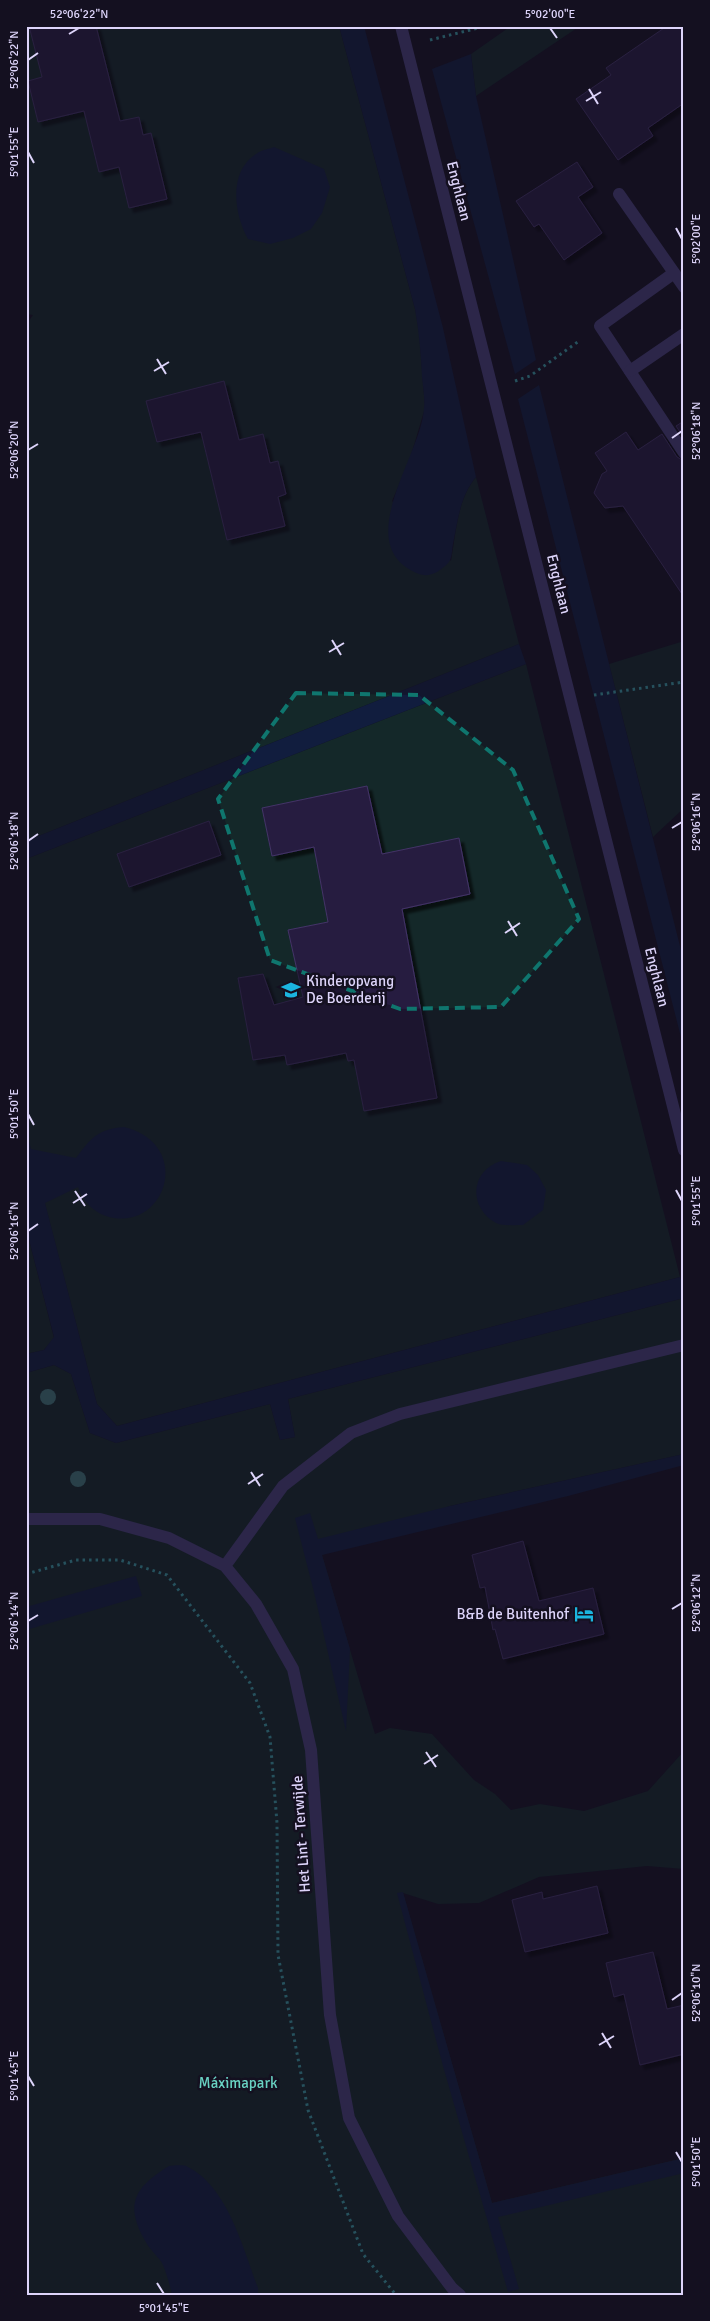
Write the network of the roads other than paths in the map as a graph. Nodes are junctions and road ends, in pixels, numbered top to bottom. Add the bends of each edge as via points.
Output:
1 (401, 26) edge
2 (619, 194) dead end
3 (674, 273) junction
4 (684, 287) edge
5 (684, 334) edge
6 (630, 371) junction
7 (684, 453) edge
8 (684, 1150) edge
9 (684, 1345) edge
10 (26, 1519) edge
11 (225, 1566) junction
12 (460, 2295) edge

1 - 8 street, Enghlaan
2 - 3 street
3 - 4 street
3 - 6 street via 600,326
5 - 6 street
6 - 7 street
9 - 11 street via 400,1414 351,1433 284,1486
10 - 11 street, Het Lint - Terwijde via 100,1519 169,1538
11 - 12 street, Het Lint - Terwijde via 256,1604 293,1670 311,1750 330,2015 350,2118 398,2216

